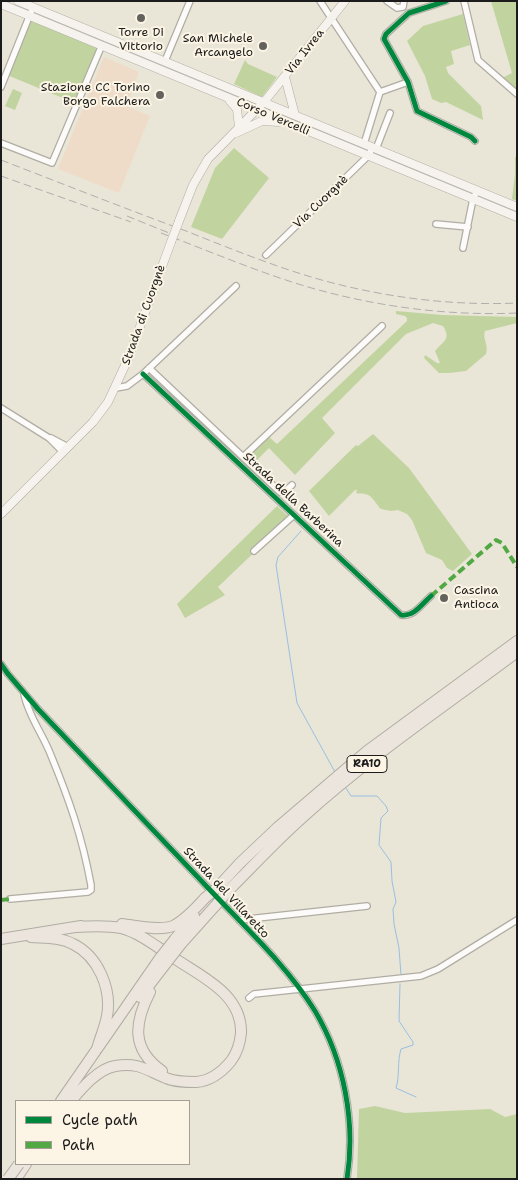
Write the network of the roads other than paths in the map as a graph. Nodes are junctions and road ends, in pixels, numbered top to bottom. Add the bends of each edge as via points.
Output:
1 (18, 1) edge
2 (190, 1) edge
3 (320, 1) edge
4 (345, 1) edge
5 (387, 1) edge
6 (397, 1) edge
7 (446, 1) edge
8 (464, 1) edge
9 (1, 4) edge
10 (404, 4) edge
11 (33, 8) junction
12 (409, 13) junction
13 (30, 16) junction
14 (331, 18) junction
15 (102, 45) junction
16 (165, 62) junction
17 (3, 76) edge
18 (285, 77) junction
19 (408, 82) junction
20 (1, 87) edge
21 (380, 92) junction
22 (517, 94) edge
23 (224, 96) junction
24 (264, 102) junction
25 (257, 110) junction
26 (390, 113) dead end
27 (295, 115) junction
28 (292, 124) junction
29 (238, 127) junction
30 (232, 134) junction
31 (475, 141) dead end
32 (1, 142) edge
33 (364, 144) junction
34 (374, 148) junction
35 (368, 156) junction
36 (477, 191) junction
37 (473, 199) junction
38 (517, 207) edge
39 (517, 217) edge
40 (436, 224) dead end
41 (468, 227) junction
42 (463, 248) dead end
43 (266, 255) dead end
44 (236, 286) dead end
45 (382, 326) dead end
46 (149, 368) junction
47 (143, 374) junction
48 (121, 377) junction
49 (134, 381) junction
50 (116, 388) junction
51 (1, 408) edge
52 (66, 449) junction
53 (243, 457) junction
54 (292, 485) dead end
55 (1, 514) edge
56 (294, 515) junction
57 (254, 551) dead end
58 (431, 596) dead end
59 (517, 641) edge
60 (517, 652) edge
61 (1, 664) edge
62 (24, 694) junction
63 (223, 887) junction
64 (10, 899) dead end
65 (209, 901) junction
66 (367, 906) dead end
67 (239, 920) junction
68 (517, 920) edge
69 (75, 927) junction
70 (15, 937) junction
71 (1, 939) edge
72 (163, 963) junction
73 (301, 990) junction
74 (249, 998) dead end
75 (97, 1049) junction
76 (191, 1082) junction
77 (62, 1100) edge
78 (71, 1100) edge
79 (71, 1100) edge
80 (18, 1165) edge
81 (25, 1165) edge
82 (1, 1174) edge
83 (9, 1179) edge
84 (16, 1179) edge
85 (347, 1179) edge

1 - 11 main road, Corso Vercelli
2 - 16 street
3 - 14 street
4 - 14 main road, Via Ivrea
5 - 10 street via 394,7
6 - 10 street
7 - 12 street
8 - 22 street via 478,60
9 - 13 main road, Corso Vercelli
10 - 12 street
11 - 13 street
11 - 16 main road, Corso Vercelli
12 - 19 street via 384,36
13 - 15 main road, Corso Vercelli
13 - 17 street
14 - 18 main road, Via Ivrea
14 - 21 street
15 - 23 main road, Corso Vercelli
15 - 32 street via 52,162
16 - 24 main road, Corso Vercelli
17 - 20 street
18 - 24 main road, Via Ivrea
18 - 27 main road
19 - 21 street
19 - 31 street via 417,111
21 - 33 street
23 - 25 main road, Corso Vercelli
23 - 29 main road via 237,110
24 - 25 main road, Strada di Cuorgnè
24 - 27 main road, Corso Vercelli
25 - 28 main road, Corso Vercelli
25 - 29 main road, Strada di Cuorgnè
26 - 34 street, Via Cuorgnè
27 - 33 main road, Corso Vercelli
28 - 30 main road via 262,121
28 - 35 main road, Corso Vercelli
29 - 30 main road, Strada di Cuorgnè
30 - 48 main road, Strada di Cuorgnè, bridge via 212,154 193,184
33 - 34 main road, Corso Vercelli
34 - 35 street, Via Cuorgnè
34 - 36 main road, Corso Vercelli
35 - 37 main road, Corso Vercelli
35 - 43 street, Via Cuorgnè
36 - 37 street
36 - 38 main road, Corso Vercelli
37 - 39 main road, Corso Vercelli
37 - 41 street
40 - 41 street
41 - 42 street
44 - 46 street
45 - 53 street, Strada della Barberina
46 - 47 street
46 - 53 street, Strada della Barberina
47 - 49 street
47 - 56 street, Strada della Barberina
48 - 49 street
48 - 50 main road, Strada di Cuorgnè
49 - 50 street
50 - 52 main road, Strada di Cuorgnè via 101,413
51 - 52 street
52 - 55 main road, Strada di Cuorgnè
53 - 54 street, Strada della Barberina via 280,492
56 - 57 street
56 - 58 street, Strada della Barberina via 401,615 414,613
59 - 63 highway, RA10 via 367,752 278,827 240,863
60 - 63 highway, RA10 via 371,761
61 - 62 street, Strada del Villaretto
62 - 64 street, Strada del Villaretto via 25,703 47,745 78,825 91,890
62 - 67 street, Strada del Villaretto
63 - 65 highway, RA10, bridge
65 - 69 highway via 171,927 105,922
65 - 72 highway, RA10, bridge
66 - 67 street
67 - 73 street, Strada del Villaretto
68 - 73 street via 438,969 421,976
69 - 70 highway
69 - 76 highway via 110,926 127,930 144,938 229,997 241,1024 238,1049 219,1074
70 - 71 highway
70 - 75 highway via 73,943 94,962 108,996 107,1016
72 - 75 highway, RA10
72 - 76 highway via 143,1005 139,1042 153,1064 172,1076
72 - 79 highway, RA10
73 - 74 street via 254,994
73 - 85 street, Strada del Villaretto via 326,1032 342,1078 351,1150
75 - 77 highway, RA10
76 - 78 highway via 167,1079 147,1068 113,1066 88,1082
80 - 83 highway, bridge
81 - 84 highway
82 - 83 highway

